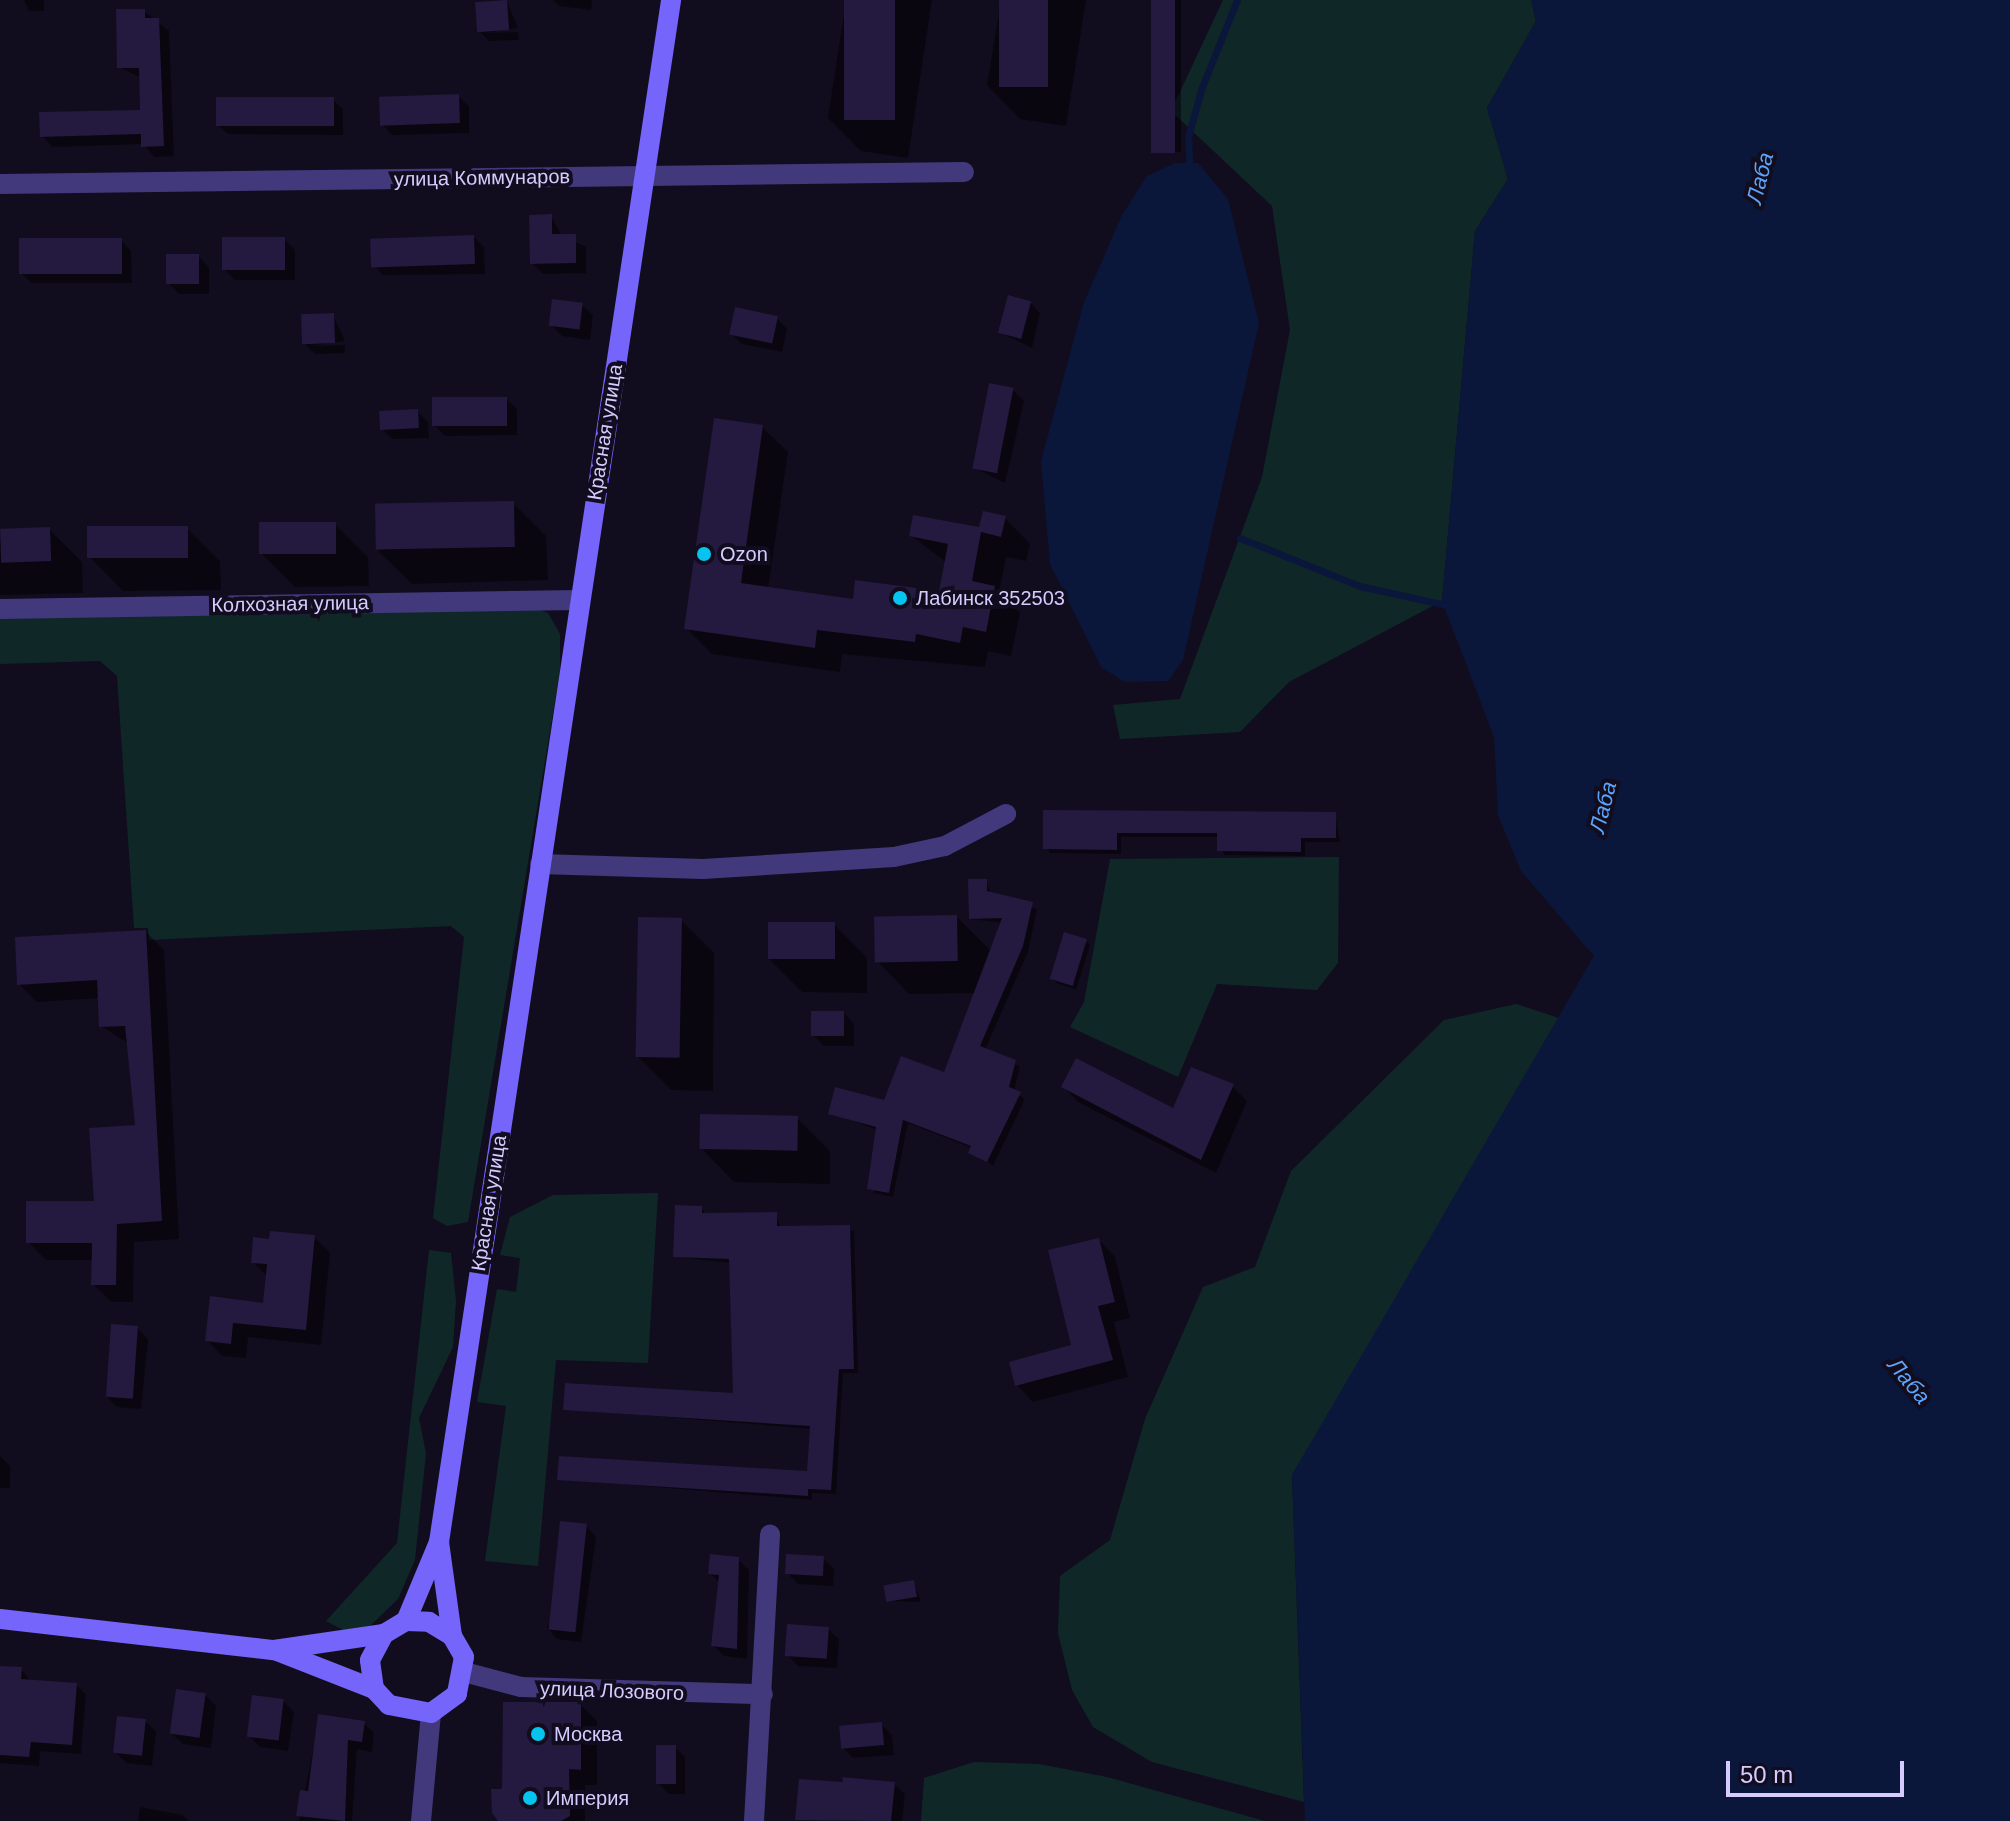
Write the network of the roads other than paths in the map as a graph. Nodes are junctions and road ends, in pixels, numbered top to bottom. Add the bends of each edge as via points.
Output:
1 (671, 0) edge
2 (964, 172) dead end
3 (644, 177) junction
4 (0, 184) edge
5 (580, 600) junction
6 (0, 609) edge
7 (1006, 814) dead end
8 (540, 864) junction
9 (770, 1534) dead end
10 (439, 1542) junction
11 (0, 1619) edge
12 (406, 1621) junction
13 (384, 1634) junction
14 (452, 1636) junction
15 (274, 1650) junction
16 (464, 1672) junction
17 (374, 1689) junction
18 (763, 1694) junction
19 (431, 1713) junction
20 (421, 1821) edge
21 (754, 1821) edge

1 - 3 street, Красная улица
2 - 3 street, улица Коммунаров
3 - 4 street, улица Коммунаров
3 - 5 street, Красная улица
5 - 6 street, Колхозная улица
5 - 8 street, Красная улица
7 - 8 street via 945,846 894,857 703,869
8 - 10 street, Красная улица
9 - 18 street
10 - 12 street, Красная улица
10 - 14 street, Красная улица
11 - 15 street
12 - 13 street
12 - 14 street via 429,1622
13 - 15 street
13 - 17 street via 370,1660
14 - 16 street, Красная улица
15 - 17 street
16 - 18 street, улица Лозового via 521,1687
16 - 19 street via 457,1694
17 - 19 street via 407,1714
18 - 21 street
19 - 20 street

